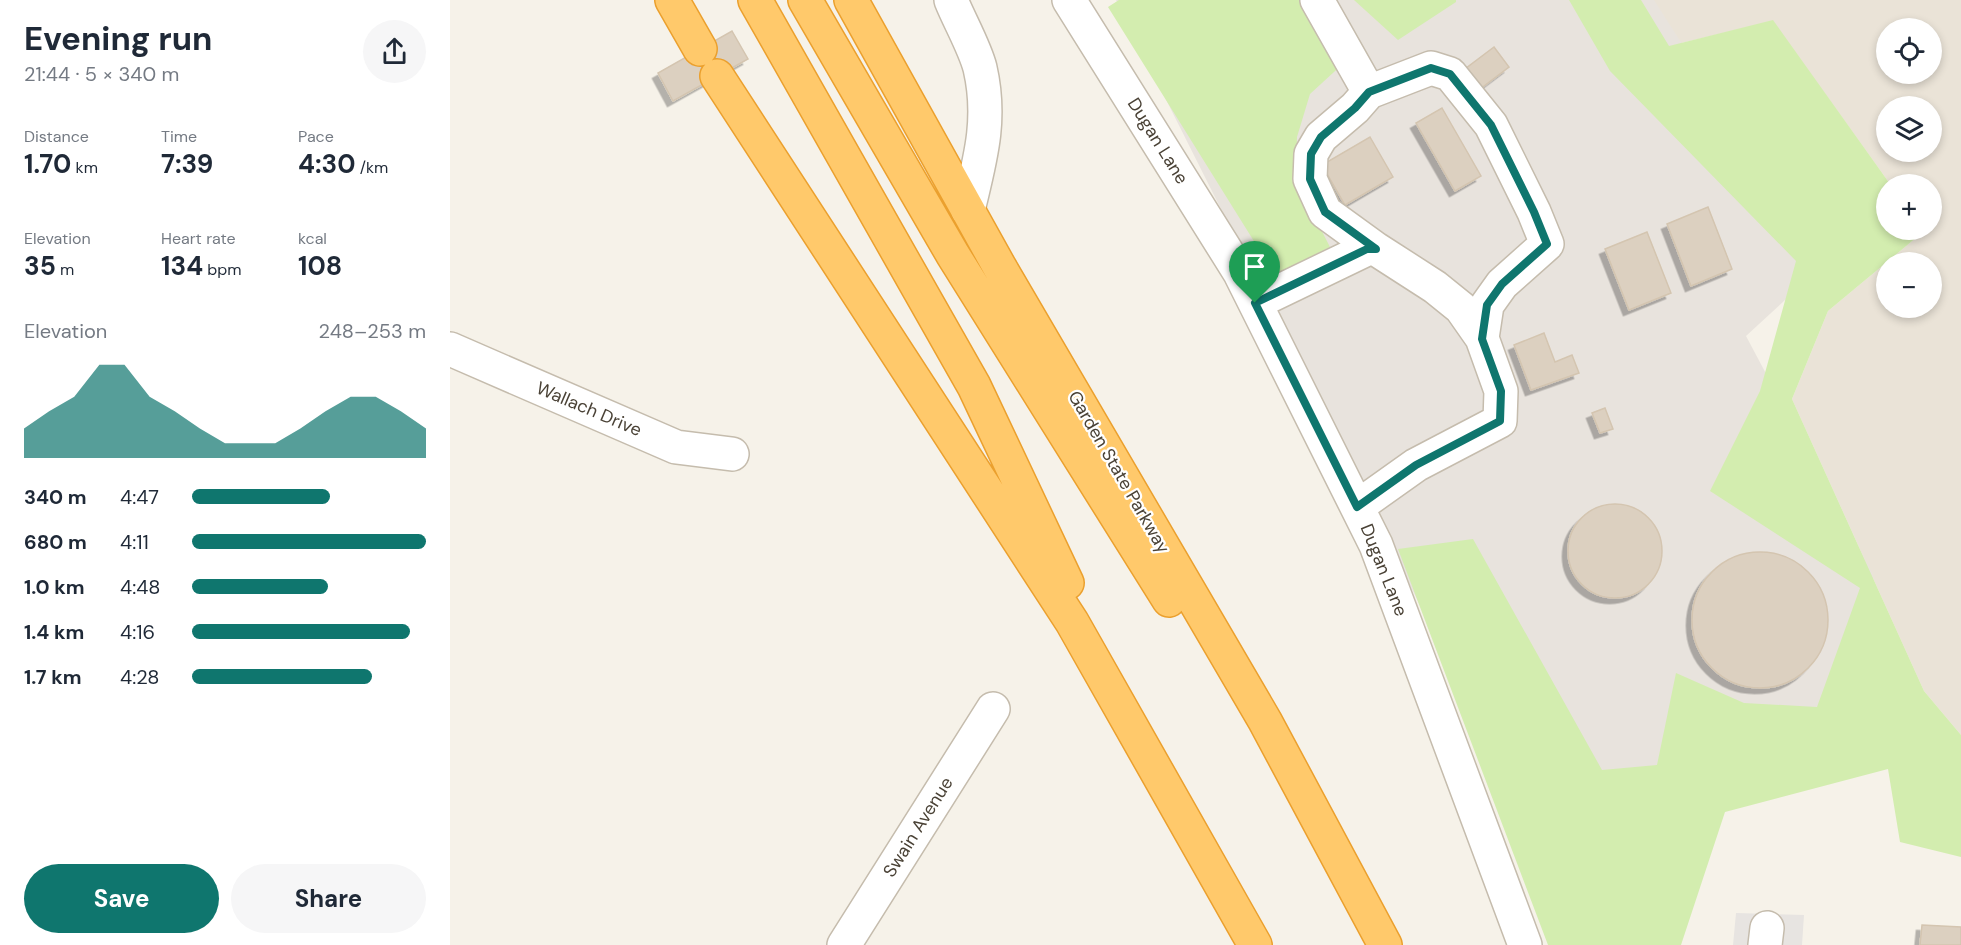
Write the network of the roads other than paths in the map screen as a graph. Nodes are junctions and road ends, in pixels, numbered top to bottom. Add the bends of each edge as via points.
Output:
1 (672, 0) edge
2 (755, 0) edge
3 (805, 0) edge
4 (851, 0) edge
5 (951, 0) edge
6 (1317, 0) edge
7 (1083, 5) edge
8 (700, 49) dead end
9 (717, 76) dead end
10 (1369, 92) junction
11 (968, 210) junction
12 (1376, 249) junction
13 (1255, 303) junction
14 (1482, 339) junction
15 (450, 349) edge
16 (732, 454) dead end
17 (1357, 507) junction
18 (993, 709) dead end
19 (1151, 761) junction
20 (1351, 884) junction
21 (844, 945) edge
22 (1255, 945) edge
23 (1385, 945) edge
24 (1525, 945) edge

1 - 8 highway
2 - 19 highway via 974,386
3 - 20 highway via 966,276
4 - 11 highway, Garden State Parkway
5 - 11 street via 980,66 987,111
6 - 10 street
7 - 13 street, Dugan Lane
9 - 19 highway via 1072,622
10 - 12 street via 1321,137 1311,154 1310,179 1325,212
10 - 14 street via 1431,68 1450,74 1491,125 1534,212 1547,244 1502,284 1487,305
11 - 20 highway, Garden State Parkway via 1265,722
12 - 13 street via 1367,249
12 - 14 street via 1461,308
13 - 17 street, Dugan Lane
14 - 17 street via 1501,391 1500,421 1416,465
15 - 16 street, Wallach Drive via 676,447
17 - 24 street, Dugan Lane via 1376,545
18 - 21 street, Swain Avenue
19 - 22 highway
20 - 23 highway, Garden State Parkway

